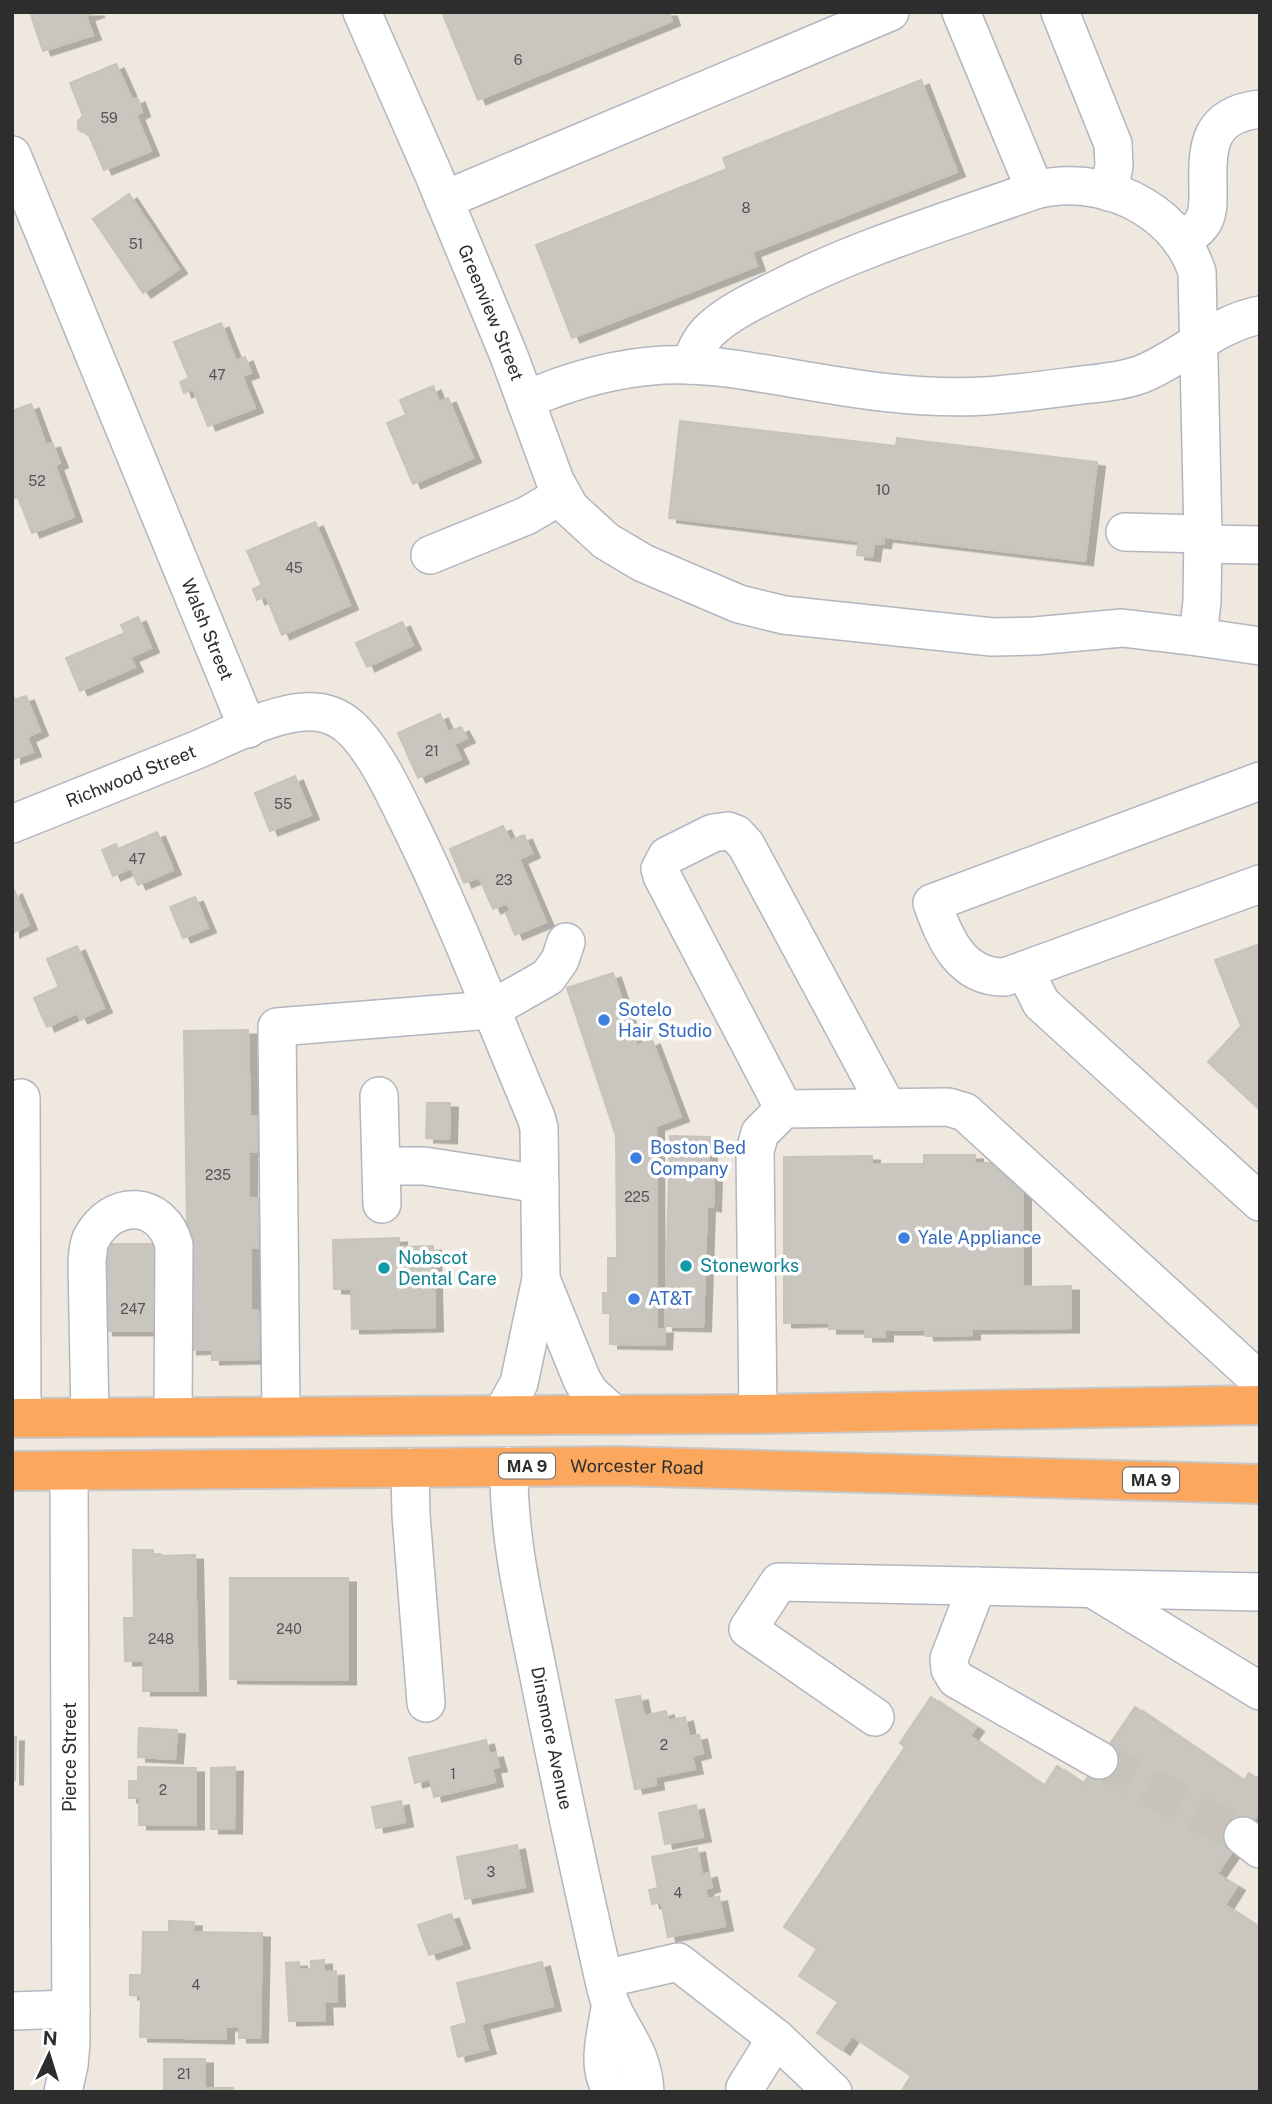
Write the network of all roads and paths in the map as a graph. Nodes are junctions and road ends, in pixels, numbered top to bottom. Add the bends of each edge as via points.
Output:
1 (362, 12) edge
2 (890, 12) edge
3 (961, 12) edge
4 (1060, 12) edge
5 (1260, 108) edge
6 (12, 155) edge
7 (1035, 190) junction
8 (1110, 192) junction
9 (444, 200) junction
10 (1183, 240) junction
11 (1260, 315) edge
12 (1200, 341) junction
13 (691, 365) junction
14 (526, 400) junction
15 (562, 495) junction
16 (1125, 532) dead end
17 (1202, 539) junction
18 (1260, 545) edge
19 (430, 555) dead end
20 (1198, 637) junction
21 (1260, 646) edge
22 (248, 729) junction
23 (1260, 781) edge
24 (12, 824) edge
25 (1260, 884) edge
26 (566, 942) dead end
27 (1025, 971) junction
28 (487, 1000) junction
29 (379, 1096) dead end
30 (21, 1098) dead end
31 (887, 1107) junction
32 (784, 1109) junction
33 (381, 1166) junction
34 (540, 1184) junction
35 (1260, 1202) edge
36 (382, 1204) dead end
37 (541, 1279) junction
38 (1260, 1381) edge
39 (1260, 1405) edge
40 (612, 1413) junction
41 (758, 1413) junction
42 (502, 1414) junction
43 (173, 1416) junction
44 (281, 1416) junction
45 (17, 1418) edge
46 (90, 1418) junction
47 (509, 1466) junction
48 (410, 1467) junction
49 (12, 1471) edge
50 (69, 1471) junction
51 (1260, 1484) edge
52 (976, 1586) junction
53 (1092, 1589) junction
54 (1260, 1592) edge
55 (1260, 1691) edge
56 (426, 1703) dead end
57 (876, 1717) dead end
58 (1099, 1760) tunnel mouth
59 (607, 1994) junction
60 (12, 2011) edge
61 (71, 2026) junction
62 (776, 2038) junction
63 (63, 2092) edge
64 (613, 2092) edge
65 (645, 2092) edge
66 (746, 2092) edge
67 (833, 2092) edge

1 - 9 street, Greenview Street
2 - 9 street
3 - 7 street
4 - 8 street via 1113,144
5 - 10 street via 1229,119 1214,134 1207,154 1207,213
6 - 22 street, Walsh Street
7 - 8 street via 1075,186
7 - 13 street via 837,261 767,294 707,333
8 - 10 street via 1157,215
9 - 14 street, Greenview Street
10 - 12 street via 1197,272
11 - 12 street
12 - 13 street via 1158,366 1121,379 982,396 879,392
12 - 17 street
13 - 14 street via 595,374
14 - 15 street, Greenview Street
15 - 19 street via 526,516
15 - 20 street, Greenview Street via 580,519 606,541 666,573 760,610 992,636 1122,628
16 - 17 street
17 - 18 street
17 - 20 street
20 - 21 street, Greenview Street
22 - 24 street, Richwood Street
22 - 28 street via 296,713 314,712 331,715 357,734 398,802
23 - 27 street via 932,903 942,932 965,963 981,975 1005,977
25 - 27 street
26 - 28 street via 548,977
27 - 35 street via 1041,1003
28 - 34 street via 536,1117
28 - 44 street via 277,1027
29 - 33 street
30 - 45 street
31 - 32 street
31 - 32 street via 746,845 736,834 713,832 667,856 660,869
31 - 38 street via 948,1107 974,1119
32 - 41 street via 760,1133 755,1151
33 - 34 street via 424,1166
33 - 36 street
34 - 37 street
37 - 40 street via 582,1380
37 - 42 street via 519,1383
39 - 41 highway
40 - 41 highway
40 - 42 highway
42 - 44 highway
43 - 44 highway
43 - 46 highway
43 - 46 street via 174,1245 170,1230 139,1208 111,1217 90,1241
45 - 46 highway
47 - 48 highway, Worcester Road / MA 9
47 - 51 highway, Worcester Road / MA 9
47 - 59 street, Dinsmore Avenue via 514,1553
48 - 50 highway, Worcester Road / MA 9
48 - 56 street
49 - 50 highway, Worcester Road / MA 9
50 - 61 street, Pierce Street
52 - 53 street
52 - 57 street via 779,1581 748,1629
52 - 58 street via 949,1659 956,1679
53 - 54 street
53 - 55 street
59 - 62 street via 678,1962
59 - 64 street, Dinsmore Avenue via 603,2058
59 - 65 street, Dinsmore Avenue via 638,2053
60 - 61 street
61 - 63 street, Pierce Street
62 - 66 street
62 - 67 street

